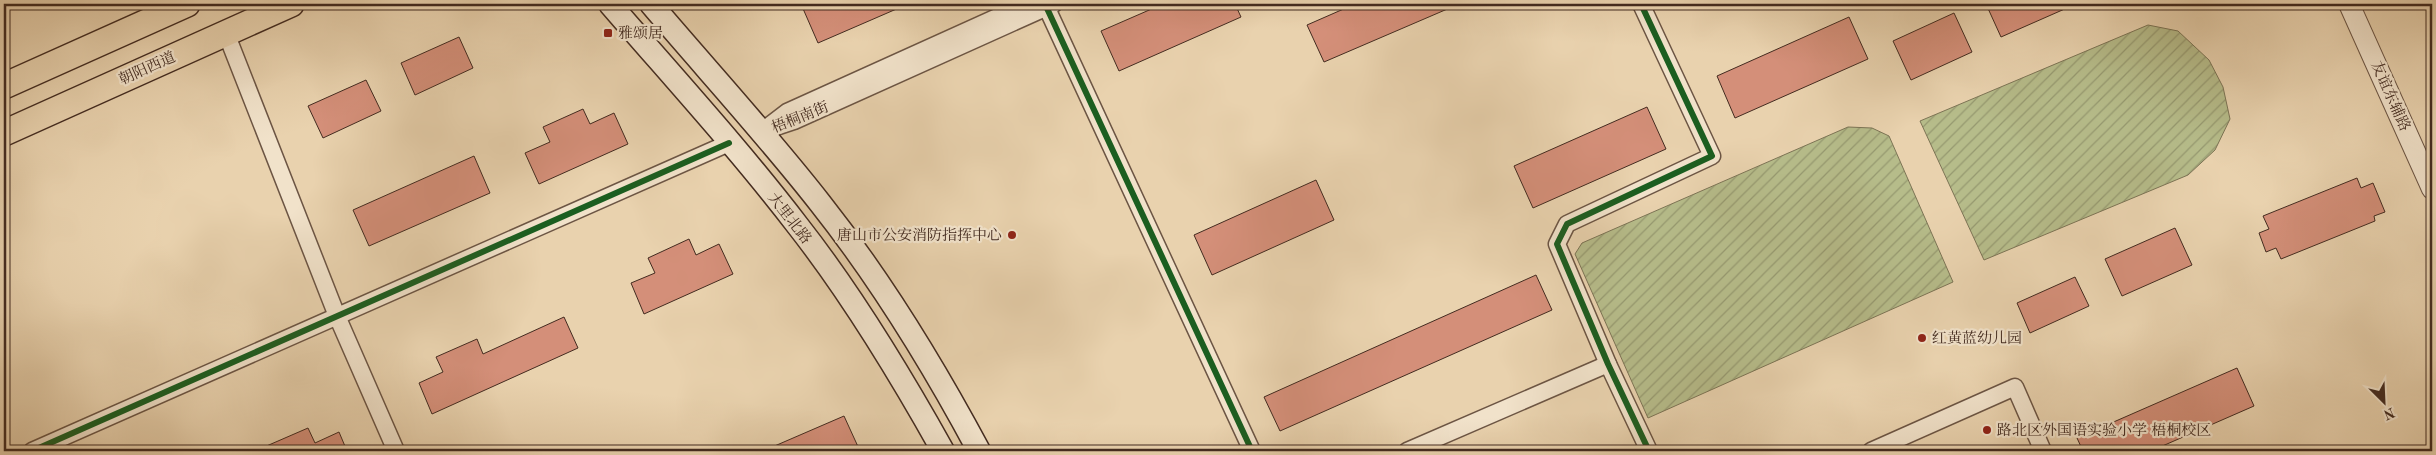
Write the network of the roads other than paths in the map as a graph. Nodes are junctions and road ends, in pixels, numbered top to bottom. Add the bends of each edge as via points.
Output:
1 (187, 4) edge
2 (291, 4) edge
3 (610, 4) edge
4 (651, 4) edge
5 (1026, 4) edge
6 (1641, 4) edge
7 (2349, 4) edge
8 (1049, 5) edge
9 (226, 33) junction
10 (4, 86) edge
11 (761, 132) junction
12 (4, 133) edge
13 (729, 143) junction
14 (2432, 189) edge
15 (337, 316) junction
16 (1608, 364) junction
17 (32, 451) edge
18 (396, 451) edge
19 (943, 451) edge
20 (979, 451) edge
21 (1252, 451) edge
22 (1407, 451) edge
23 (1649, 451) edge
24 (1871, 451) edge
25 (2043, 451) edge

1 - 10 main road
2 - 9 main road, 朝阳西道
3 - 13 main road, 大里北路
4 - 11 main road
5 - 11 street, 梧桐南街 via 787,112
6 - 16 street via 1712,156 1567,224 1556,244
7 - 14 street, 友谊东辅路
8 - 11 street, 梧桐南街 via 794,121
8 - 21 street
9 - 12 main road, 朝阳西道
9 - 15 street
11 - 20 main road via 821,203 904,321
13 - 15 street
13 - 19 main road, 大里北路 via 798,226 847,294
15 - 17 street
15 - 18 street
16 - 22 street
16 - 23 street
24 - 25 street via 2015,388

